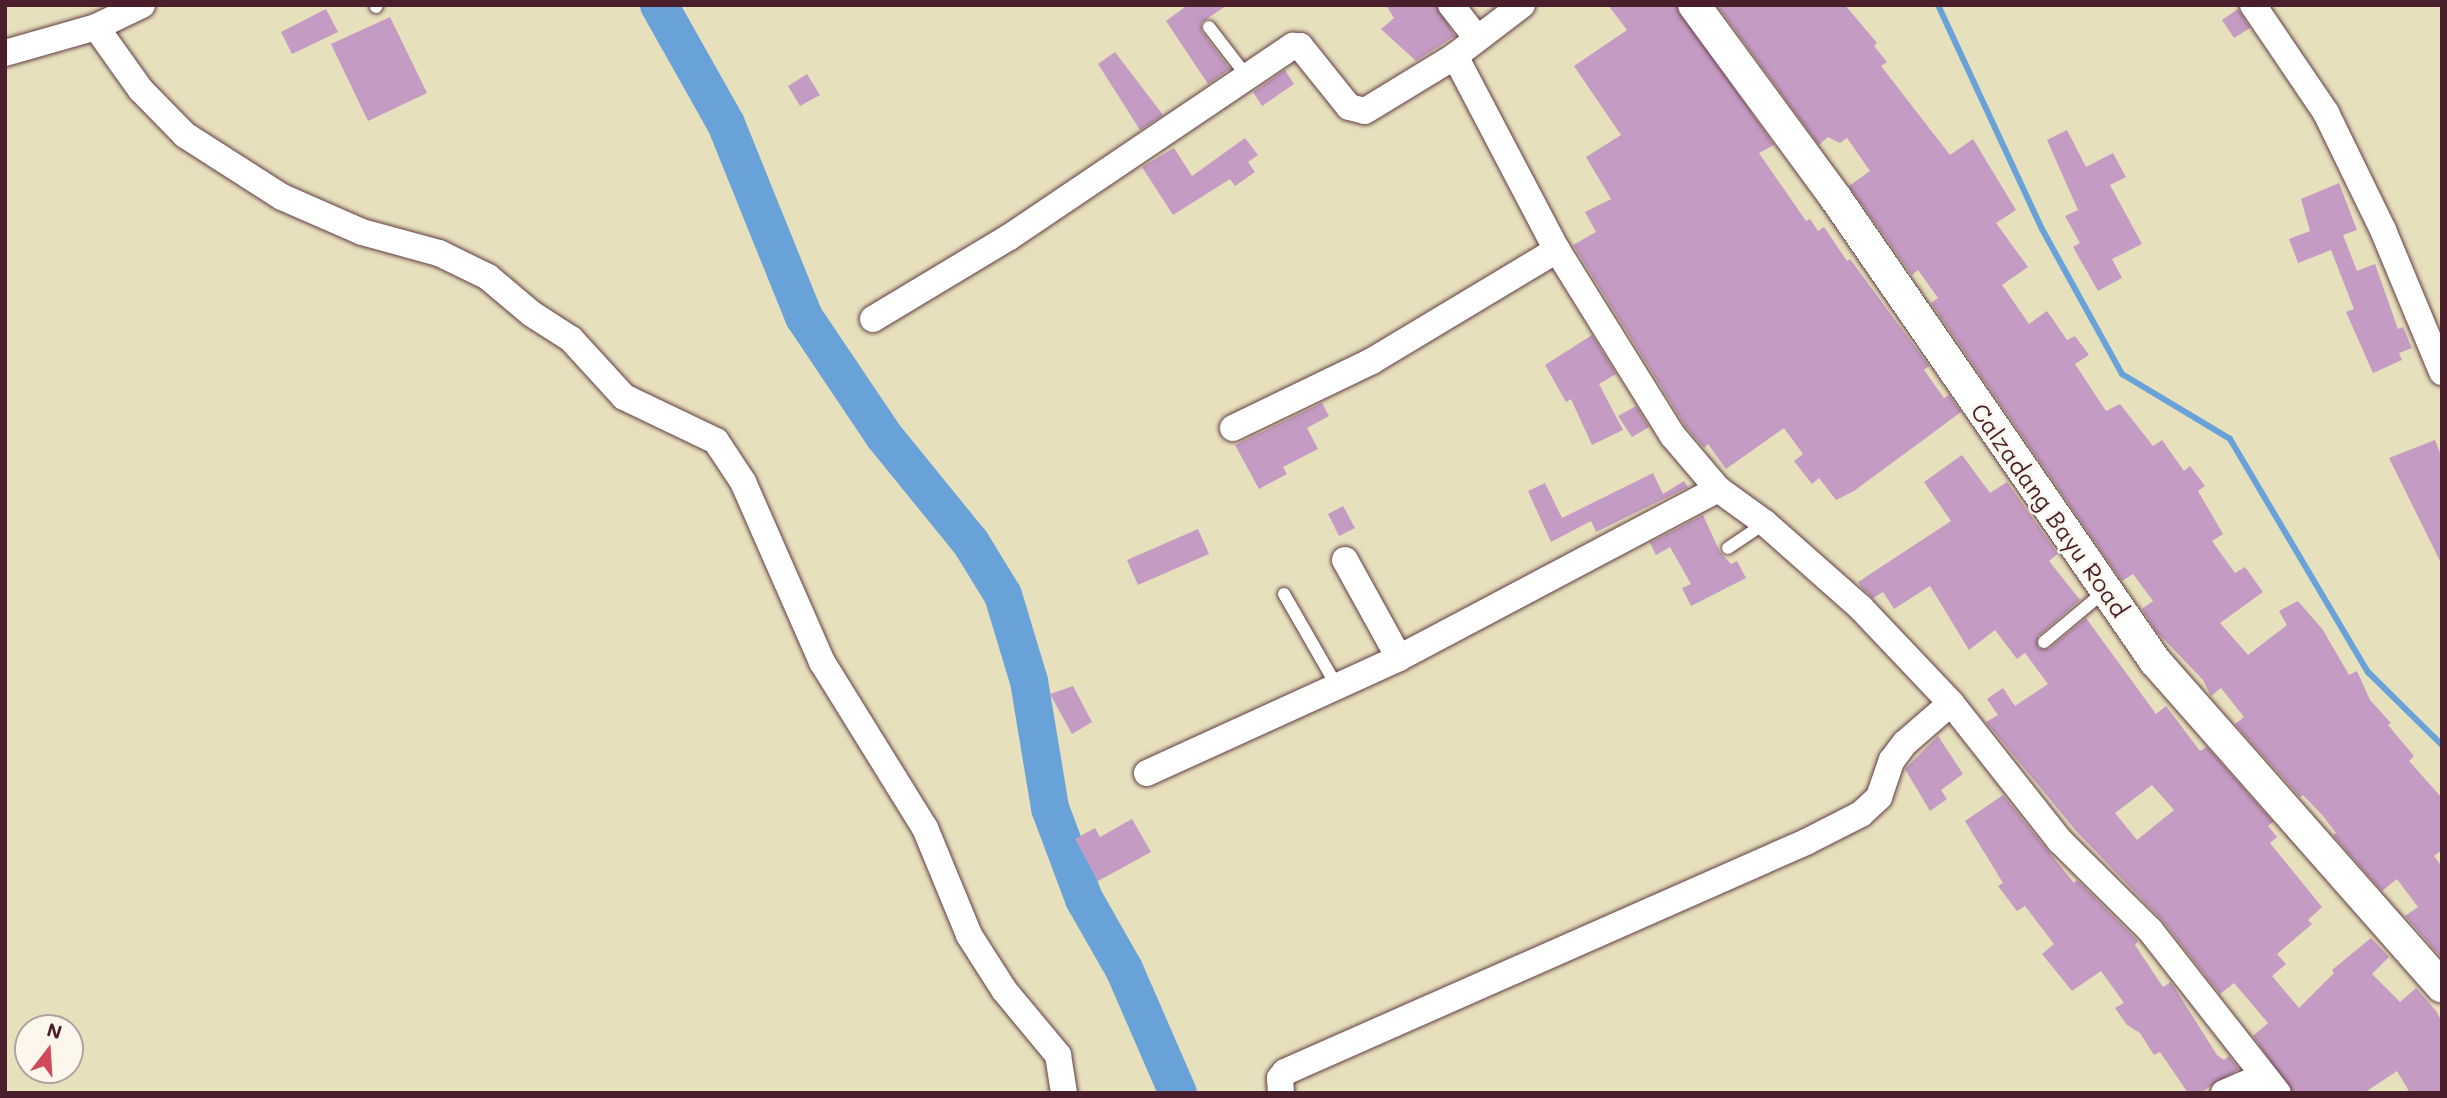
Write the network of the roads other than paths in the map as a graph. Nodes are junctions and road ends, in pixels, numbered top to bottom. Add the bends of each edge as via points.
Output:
1 (142, 5) edge
2 (1451, 5) edge
3 (1522, 5) edge
4 (1694, 5) edge
5 (2253, 5) edge
6 (96, 27) junction
7 (1209, 27) dead end
8 (1476, 37) junction
9 (5, 53) edge
10 (1454, 56) junction
11 (1246, 75) junction
12 (1557, 250) junction
13 (873, 319) dead end
14 (2442, 372) edge
15 (1233, 428) dead end
16 (1718, 489) junction
17 (1765, 523) junction
18 (1728, 548) dead end
19 (1345, 560) dead end
20 (2105, 591) junction
21 (1284, 594) dead end
22 (2043, 642) dead end
23 (1398, 658) junction
24 (1337, 686) junction
25 (1951, 703) junction
26 (1147, 773) dead end
27 (2442, 986) edge
28 (2270, 1085) edge
29 (1064, 1093) edge
30 (1281, 1093) edge
31 (2224, 1093) edge

1 - 6 street
2 - 8 street
3 - 8 street
4 - 20 street, Calzadang Bayu Road via 1835,197
5 - 14 street via 2326,113 2384,230
6 - 9 street
6 - 29 street via 141,90 185,135 282,197 362,232 439,253 488,277 571,339 624,397 716,441 743,482 822,662 925,828 969,935 1004,990 1058,1055
7 - 11 lane
8 - 10 street
10 - 11 street via 1365,111 1349,107 1300,46
10 - 12 street
11 - 13 street via 1009,238
12 - 15 street via 1372,361
12 - 16 street via 1654,412
16 - 17 street
16 - 23 street
17 - 18 lane
17 - 25 street via 1860,607
19 - 23 street
20 - 22 lane
20 - 27 street, Calzadang Bayu Road via 2155,661
21 - 24 lane
23 - 24 street
24 - 26 street
25 - 28 street via 2060,841 2150,930
25 - 30 street via 1905,743 1892,760 1880,797 1861,814 1285,1072 1280,1078
28 - 31 street

